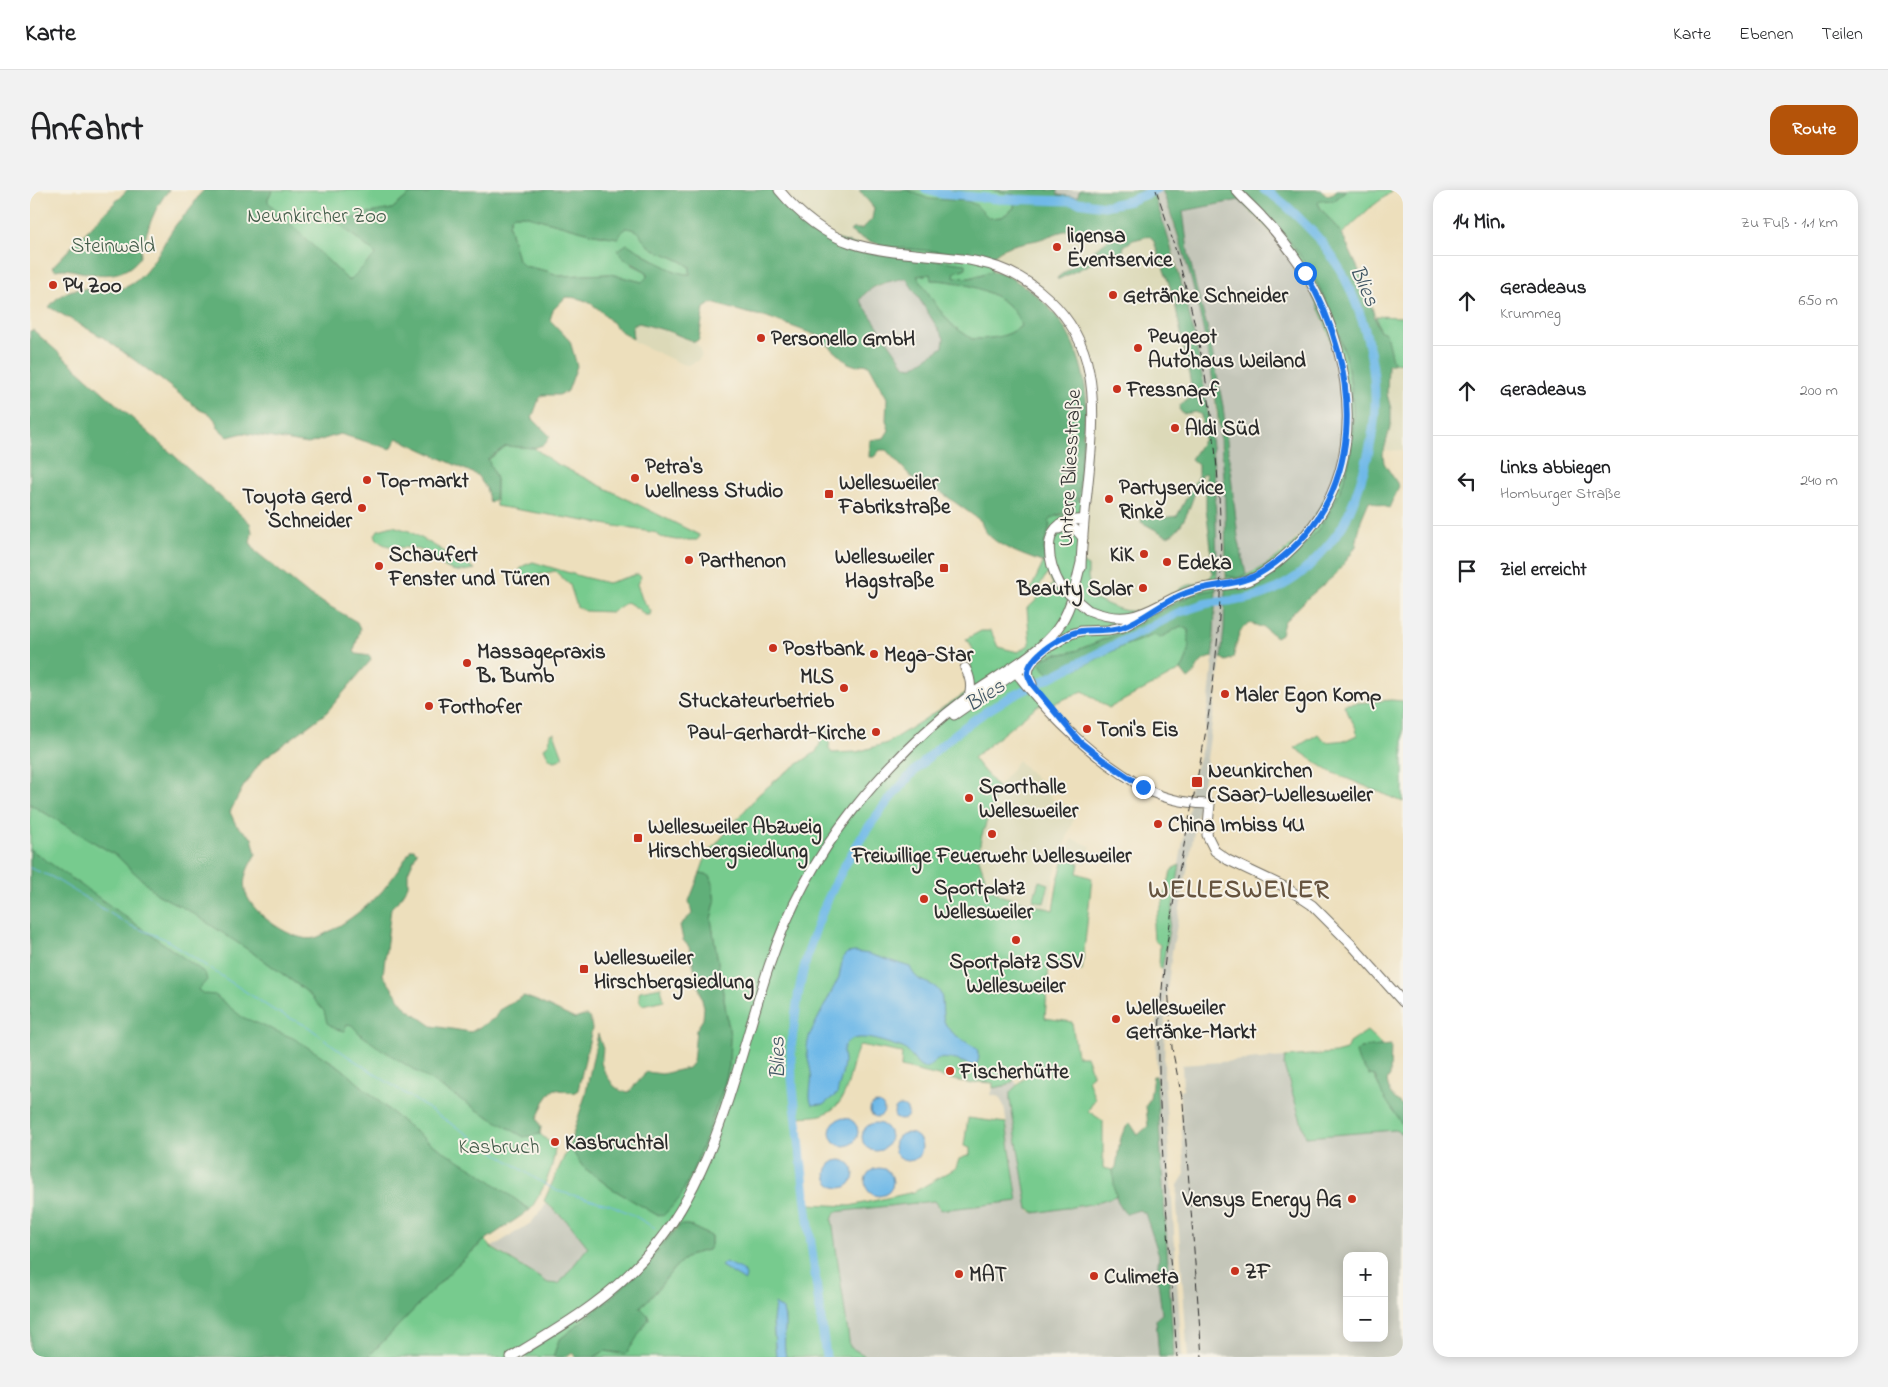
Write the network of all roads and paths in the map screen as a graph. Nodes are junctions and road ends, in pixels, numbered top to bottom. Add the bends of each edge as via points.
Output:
1 (779, 190) edge
2 (1238, 192) edge
3 (1086, 498) junction
4 (1084, 520) junction
5 (1062, 524) junction
6 (1052, 536) junction
7 (1083, 538) junction
8 (1081, 563) junction
9 (1149, 612) junction
10 (1045, 650) junction
11 (964, 668) dead end
12 (1020, 673) junction
13 (968, 696) junction
14 (904, 754) junction
15 (1403, 1002) edge
16 (511, 1357) edge

1 - 3 main road, Untere Bliesstraße via 806,220 833,236 878,250 974,261 1002,268 1030,283 1057,306 1078,335 1089,370 1092,413
2 - 9 main road via 1298,261 1321,303 1342,366 1348,427 1344,456 1336,485 1323,511 1302,539 1280,560 1247,580 1194,590
3 - 4 main road, Untere Bliesstraße
3 - 5 main road via 1080,509
4 - 5 main road via 1072,519
4 - 7 main road, Untere Bliesstraße
5 - 6 main road
6 - 7 main road via 1068,526 1075,528
6 - 9 main road, bridge via 1049,557 1055,576 1062,588 1088,610 1119,618
7 - 8 main road, Untere Bliesstraße
8 - 10 main road, Untere Bliesstraße via 1079,593 1074,608 1062,632
8 - 12 main road, Untere Bliesstraße via 1070,606 1058,628
9 - 10 main road via 1122,627 1071,634
10 - 12 main road, Untere Bliesstraße
11 - 13 main road via 970,678
12 - 13 main road, Untere Bliesstraße
12 - 14 main road, Untere Bliesstraße via 988,692
12 - 15 main road via 1077,739 1108,764 1153,793 1210,804 1207,835 1215,851 1312,905
13 - 14 main road, Untere Bliesstraße
14 - 16 main road via 847,819 818,860 796,900 770,965 713,1144 699,1178 676,1217 645,1257 607,1294 568,1323

